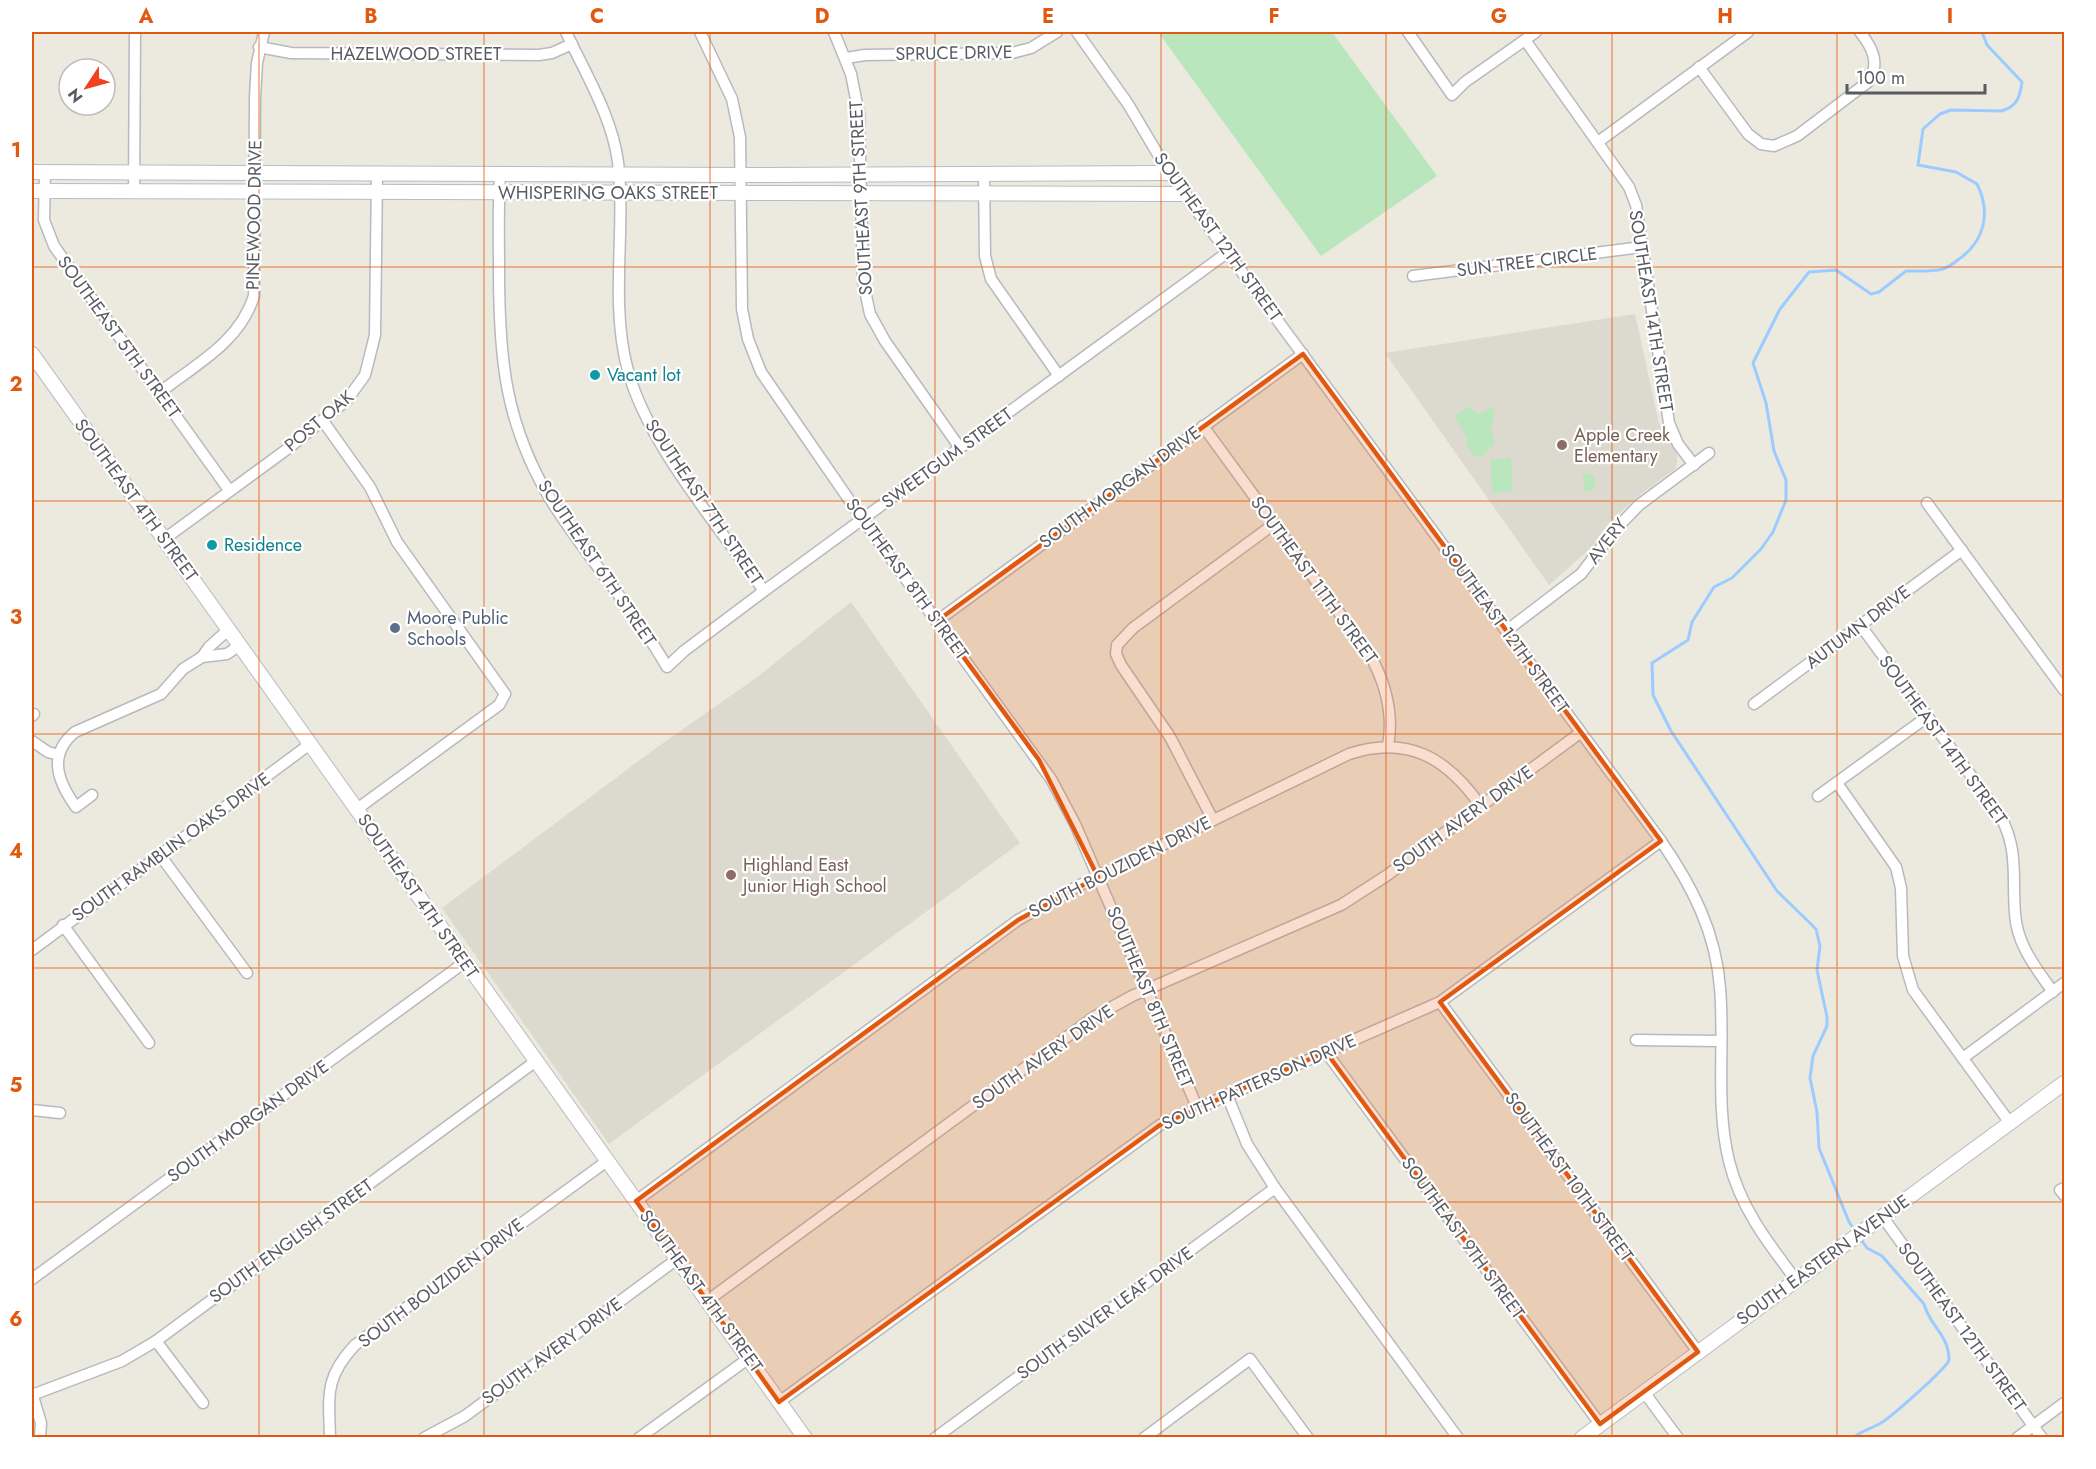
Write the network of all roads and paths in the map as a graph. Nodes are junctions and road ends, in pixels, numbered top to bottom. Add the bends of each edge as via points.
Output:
1 (135, 32) edge
2 (264, 32) edge
3 (566, 32) edge
4 (700, 32) edge
5 (834, 32) edge
6 (1057, 32) edge
7 (1077, 32) edge
8 (1408, 32) edge
9 (1536, 32) edge
10 (1748, 32) edge
11 (1860, 32) edge
12 (1525, 40) junction
13 (572, 44) junction
14 (259, 47) junction
15 (846, 58) junction
16 (1699, 67) junction
17 (1598, 142) junction
18 (134, 171) junction
19 (38, 172) edge
20 (255, 173) junction
21 (1169, 173) junction
22 (377, 174) junction
23 (500, 175) junction
24 (619, 175) junction
25 (742, 175) junction
26 (861, 175) junction
27 (984, 175) junction
28 (38, 191) edge
29 (134, 191) junction
30 (255, 192) junction
31 (377, 193) junction
32 (498, 193) junction
33 (620, 194) junction
34 (741, 194) junction
35 (861, 194) junction
36 (984, 194) junction
37 (1185, 194) junction
38 (1642, 247) junction
39 (1228, 252) junction
40 (1413, 276) dead end
41 (32, 354) edge
42 (1303, 354) junction
43 (1059, 376) junction
44 (159, 393) junction
45 (323, 421) junction
46 (1203, 426) junction
47 (960, 448) junction
48 (1709, 453) dead end
49 (1694, 465) junction
50 (229, 490) junction
51 (1927, 503) dead end
52 (863, 520) junction
53 (1274, 524) junction
54 (163, 540) junction
55 (1962, 550) junction
56 (764, 591) junction
57 (937, 621) junction
58 (1861, 626) junction
59 (229, 629) junction
60 (1506, 631) junction
61 (240, 645) junction
62 (202, 657) junction
63 (667, 668) joint
64 (2064, 690) edge
65 (1754, 704) dead end
66 (1927, 717) junction
67 (1580, 733) junction
68 (32, 741) edge
69 (310, 744) junction
70 (1388, 746) junction
71 (59, 755) junction
72 (1837, 783) junction
73 (92, 795) dead end
74 (1818, 796) dead end
75 (1480, 805) junction
76 (357, 809) junction
77 (1213, 820) junction
78 (1661, 842) junction
79 (160, 855) junction
80 (1098, 877) junction
81 (63, 926) junction
82 (32, 950) edge
83 (465, 962) junction
84 (246, 973) dead end
85 (2064, 984) edge
86 (1146, 990) junction
87 (2053, 992) junction
88 (1440, 1002) junction
89 (1636, 1040) dead end
90 (1720, 1041) junction
91 (149, 1043) dead end
92 (1326, 1052) junction
93 (1963, 1058) junction
94 (536, 1061) junction
95 (2064, 1083) edge
96 (1227, 1095) junction
97 (1197, 1107) junction
98 (32, 1110) edge
99 (60, 1113) dead end
100 (2010, 1123) junction
101 (607, 1161) junction
102 (1275, 1188) junction
103 (636, 1201) junction
104 (1882, 1216) junction
105 (677, 1259) junction
106 (32, 1279) edge
107 (1796, 1280) junction
108 (708, 1301) junction
109 (156, 1341) junction
110 (1698, 1352) junction
111 (749, 1358) junction
112 (1644, 1392) junction
113 (32, 1394) edge
114 (779, 1402) junction
115 (203, 1403) dead end
116 (2064, 1403) edge
117 (1600, 1424) junction
118 (2033, 1425) junction
119 (1151, 1436) edge
120 (40, 1437) edge
121 (330, 1437) edge
122 (424, 1437) edge
123 (639, 1437) edge
124 (805, 1437) edge
125 (935, 1437) edge
126 (1308, 1437) edge
127 (1458, 1437) edge
128 (1582, 1437) edge
129 (1678, 1437) edge
130 (2017, 1437) edge
131 (2042, 1437) edge

1 - 18 street
2 - 14 street, PINEWOOD DRIVE
3 - 13 street, SOUTHEAST 7TH STREET
4 - 25 street, SOUTHEAST 8TH STREET via 735,108
5 - 15 street, SOUTHEAST 9TH STREET
6 - 15 street, SPRUCE DRIVE via 1031,48 1012,53
7 - 21 street, SOUTHEAST 12TH STREET via 1128,104
8 - 12 street via 1452,95
9 - 12 street
10 - 16 street
11 - 16 street via 1875,57 1868,82 1790,141 1779,145 1767,145 1748,134
12 - 17 street, SOUTHEAST 14TH STREET
13 - 14 street, HAZELWOOD STREET via 539,55 291,53
13 - 24 street, SOUTHEAST 7TH STREET via 607,121
14 - 20 street, PINEWOOD DRIVE
15 - 26 street, SOUTHEAST 9TH STREET via 859,114
16 - 17 street
17 - 38 street, SOUTHEAST 14TH STREET via 1629,187 1636,205
18 - 19 street, WHISPERING OAKS STREET
18 - 20 street, WHISPERING OAKS STREET
18 - 29 street
19 - 28 street, SOUTHEAST 5TH STREET
20 - 22 street, WHISPERING OAKS STREET
20 - 30 street, PINEWOOD DRIVE
21 - 27 street, WHISPERING OAKS STREET
21 - 37 street, SOUTHEAST 12TH STREET
22 - 23 street, WHISPERING OAKS STREET
22 - 31 street, POST OAK
23 - 24 street, WHISPERING OAKS STREET
23 - 32 street, SOUTHEAST 6TH STREET
24 - 25 street, WHISPERING OAKS STREET
24 - 33 street, SOUTHEAST 7TH STREET
25 - 26 street, WHISPERING OAKS STREET
25 - 34 street, SOUTHEAST 8TH STREET
26 - 27 street, WHISPERING OAKS STREET
26 - 35 street, SOUTHEAST 9TH STREET
27 - 36 street
28 - 29 street, WHISPERING OAKS STREET
28 - 44 street, SOUTHEAST 5TH STREET via 54,246
29 - 30 street, WHISPERING OAKS STREET
30 - 31 street, WHISPERING OAKS STREET
30 - 44 street, PINEWOOD DRIVE via 255,288 245,320 232,338
31 - 32 street, WHISPERING OAKS STREET
31 - 45 street, POST OAK via 376,318 370,361 357,390
32 - 33 street, WHISPERING OAKS STREET
32 - 63 street, SOUTHEAST 6TH STREET via 501,361 516,428 554,505
33 - 34 street, WHISPERING OAKS STREET
33 - 56 street, SOUTHEAST 7TH STREET via 621,336 631,383 655,434
34 - 35 street, WHISPERING OAKS STREET
34 - 52 street, SOUTHEAST 8TH STREET via 742,309 753,353 770,387
35 - 36 street, WHISPERING OAKS STREET
35 - 47 street, SOUTHEAST 9TH STREET via 863,280 870,314
36 - 37 street, WHISPERING OAKS STREET
36 - 43 street via 985,256 991,279
37 - 39 street, SOUTHEAST 12TH STREET
38 - 40 street, SUN TREE CIRCLE
38 - 49 street, SOUTHEAST 14TH STREET via 1669,423 1678,444
39 - 42 street, SOUTHEAST 12TH STREET
39 - 43 street, SWEETGUM STREET
41 - 54 street, SOUTHEAST 4TH STREET
42 - 46 street, SOUTH MORGAN DRIVE
42 - 60 street, SOUTHEAST 12TH STREET
43 - 47 street, SWEETGUM STREET
44 - 50 street, SOUTHEAST 5TH STREET
45 - 50 street, POST OAK
45 - 76 street via 370,487 397,542 505,694 499,705
46 - 53 street, SOUTHEAST 11TH STREET
46 - 57 street, SOUTH MORGAN DRIVE
47 - 52 street, SWEETGUM STREET
48 - 49 street, AVERY
49 - 60 street, AVERY via 1624,519 1576,579
50 - 54 street, POST OAK
51 - 55 street
52 - 56 street, SWEETGUM STREET
52 - 57 street, SOUTHEAST 8TH STREET
53 - 70 street, SOUTHEAST 11TH STREET via 1379,671 1389,706
53 - 77 street via 1133,628 1116,649 1120,665 1170,737
54 - 59 street, SOUTHEAST 4TH STREET
55 - 58 street, AUTUMN DRIVE
55 - 64 street
56 - 63 street, SWEETGUM STREET
57 - 80 street, SOUTHEAST 8TH STREET via 1039,760 1064,802
58 - 65 street, AUTUMN DRIVE
58 - 66 street, SOUTHEAST 14TH STREET
59 - 61 street, SOUTHEAST 4TH STREET
59 - 62 street
60 - 67 street, SOUTHEAST 12TH STREET
61 - 62 street via 227,654
61 - 69 street, SOUTHEAST 4TH STREET
62 - 71 street via 183,669 152,699 75,732
66 - 72 street
66 - 87 street, SOUTHEAST 14TH STREET via 2005,824 2015,858 2017,929 2025,952
67 - 75 street, SOUTH AVERY DRIVE
67 - 78 street, SOUTHEAST 12TH STREET
68 - 71 street
69 - 76 street, SOUTHEAST 4TH STREET
69 - 79 street, SOUTH RAMBLIN OAKS DRIVE
70 - 75 street, SOUTH BOUZIDEN DRIVE via 1439,761 1468,787
70 - 77 street, SOUTH BOUZIDEN DRIVE via 1348,754
71 - 73 street via 59,780 76,807
72 - 74 street
72 - 93 street via 1896,867 1908,979 1920,1003
75 - 86 street, SOUTH AVERY DRIVE via 1341,905
76 - 83 street, SOUTHEAST 4TH STREET
77 - 80 street, SOUTH BOUZIDEN DRIVE
78 - 88 street, SOUTH PATTERSON DRIVE
78 - 90 street, SOUTHEAST 12TH STREET via 1699,903 1711,936 1720,988
79 - 81 street, SOUTH RAMBLIN OAKS DRIVE
79 - 84 street
80 - 86 street, SOUTHEAST 8TH STREET
80 - 103 street, SOUTH BOUZIDEN DRIVE via 1018,920
81 - 82 street, SOUTH RAMBLIN OAKS DRIVE
81 - 91 street
83 - 94 street, SOUTHEAST 4TH STREET
83 - 106 street, SOUTH MORGAN DRIVE
85 - 87 street
86 - 97 street, SOUTHEAST 8TH STREET
86 - 108 street, SOUTH AVERY DRIVE via 1094,1017
87 - 93 street
88 - 92 street, SOUTH PATTERSON DRIVE
88 - 110 street, SOUTHEAST 10TH STREET
89 - 90 street
90 - 107 street, SOUTHEAST 12TH STREET via 1721,1111 1729,1163 1753,1219
92 - 96 street, SOUTH PATTERSON DRIVE
92 - 117 street, SOUTHEAST 9TH STREET
93 - 100 street
94 - 101 street, SOUTHEAST 4TH STREET
94 - 109 street, SOUTH ENGLISH STREET
95 - 100 street, SOUTH EASTERN AVENUE
96 - 97 street, SOUTH PATTERSON DRIVE
96 - 102 street via 1247,1144
97 - 114 street, SOUTH PATTERSON DRIVE via 1160,1125
98 - 99 street
100 - 104 street, SOUTH EASTERN AVENUE
101 - 103 street, SOUTHEAST 4TH STREET
101 - 121 street, SOUTH BOUZIDEN DRIVE via 355,1345 336,1367 330,1386
102 - 125 street, SOUTH SILVER LEAF DRIVE
102 - 127 street
103 - 105 street, SOUTHEAST 4TH STREET
104 - 107 street, SOUTH EASTERN AVENUE
104 - 118 street, SOUTHEAST 12TH STREET
105 - 108 street, SOUTHEAST 4TH STREET
105 - 122 street, SOUTH AVERY DRIVE via 465,1416
107 - 110 street, SOUTH EASTERN AVENUE
108 - 111 street, SOUTHEAST 4TH STREET
109 - 113 street, SOUTH ENGLISH STREET via 122,1361
109 - 115 street
110 - 112 street, SOUTH EASTERN AVENUE
111 - 114 street, SOUTHEAST 4TH STREET
111 - 123 street
112 - 117 street, SOUTH EASTERN AVENUE
112 - 129 street
113 - 120 street via 41,1423
114 - 124 street, SOUTHEAST 4TH STREET
116 - 118 street
117 - 128 street, SOUTH EASTERN AVENUE
118 - 130 street
118 - 131 street, SOUTHEAST 12TH STREET
119 - 126 street via 1250,1359

